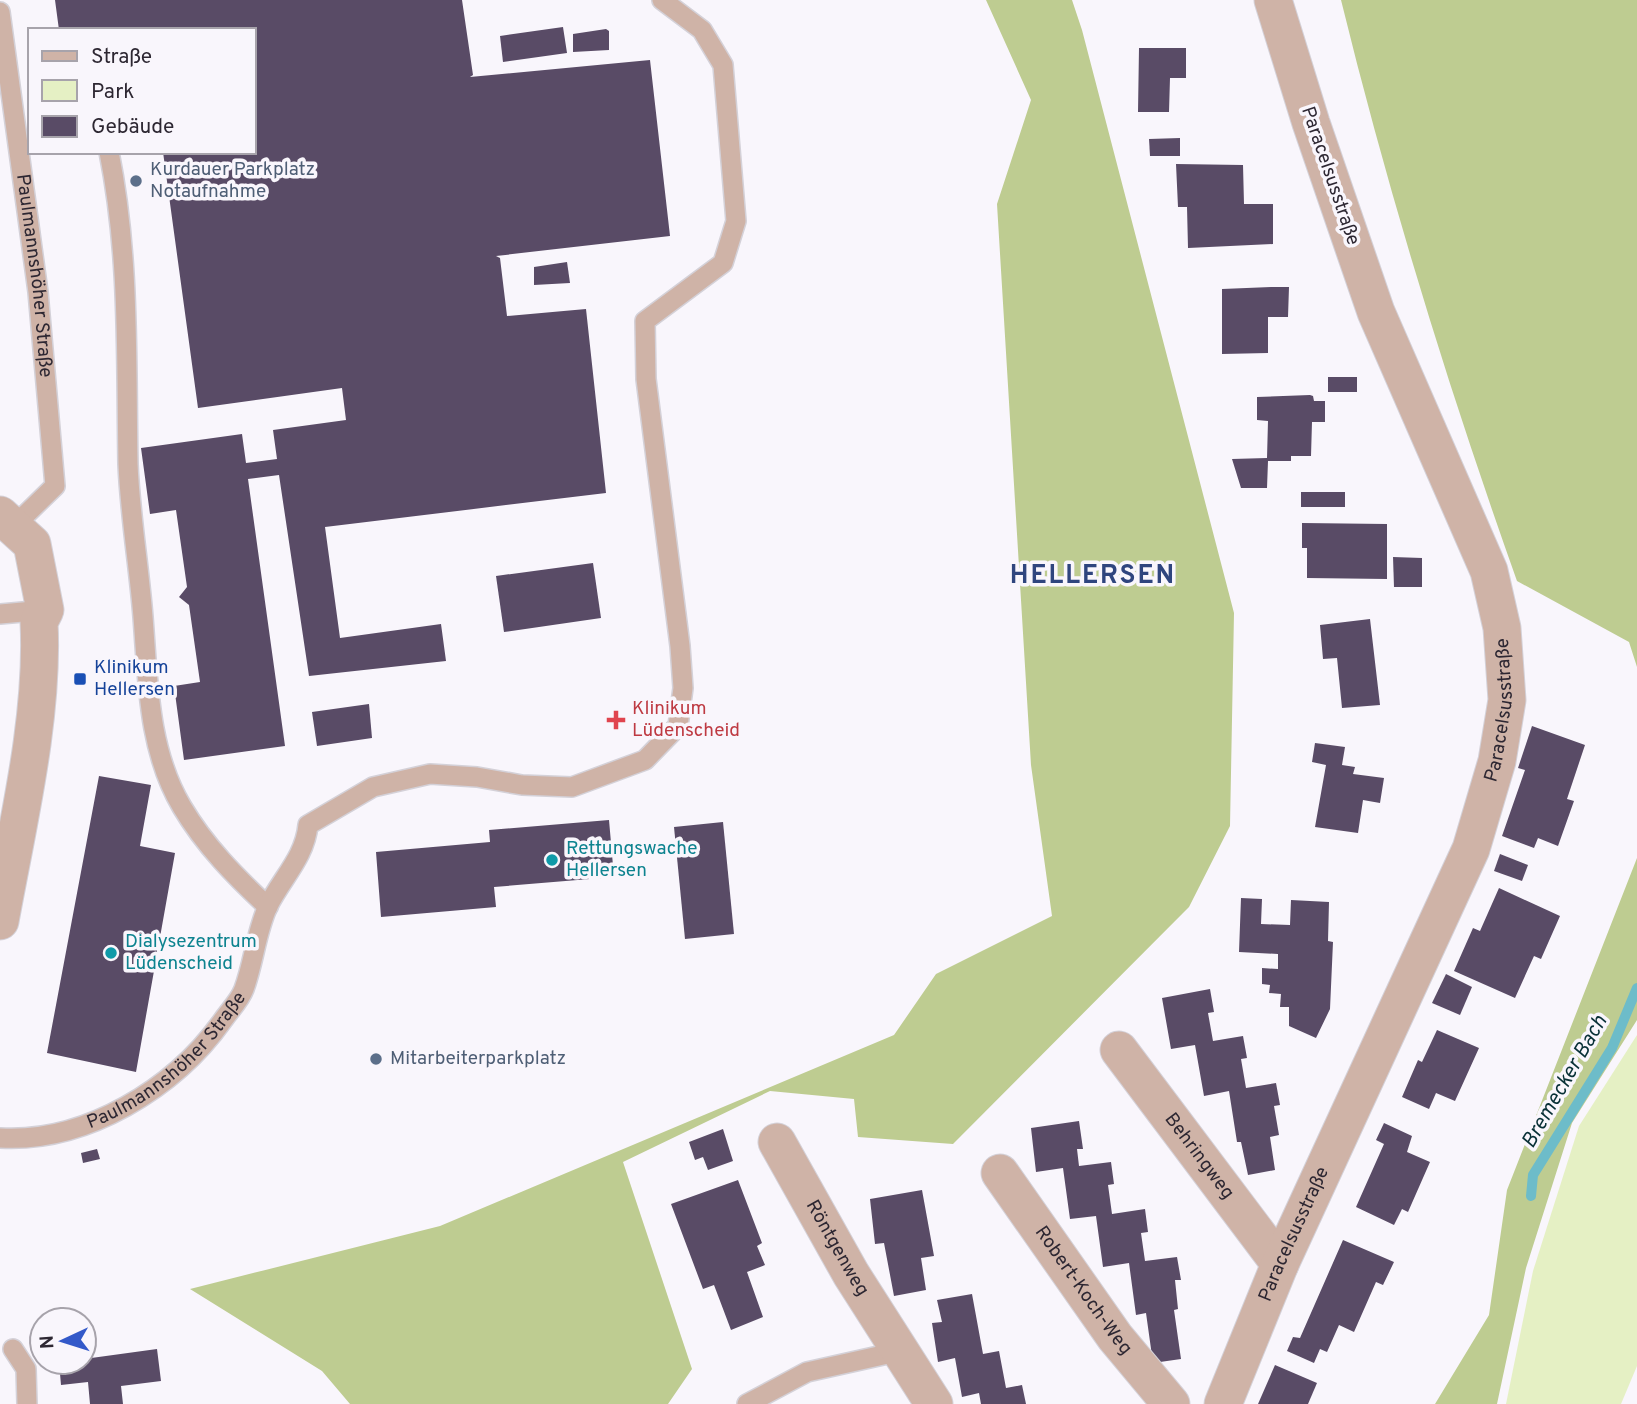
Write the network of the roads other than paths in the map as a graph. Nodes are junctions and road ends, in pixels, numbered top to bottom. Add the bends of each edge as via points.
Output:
1 (662, 0) edge
2 (1273, 0) edge
3 (0, 12) edge
4 (109, 154) edge
5 (7, 520) edge
6 (45, 610) junction
7 (0, 614) edge
8 (268, 907) junction
9 (0, 921) edge
10 (1119, 1050) dead end
11 (0, 1138) edge
12 (777, 1142) dead end
13 (1000, 1173) dead end
14 (1280, 1264) junction
15 (13, 1349) dead end
16 (901, 1351) junction
17 (27, 1404) edge
18 (747, 1404) edge
19 (934, 1404) edge
20 (1171, 1404) edge
21 (1223, 1404) edge

1 - 8 lane, Paulmannshöher Straße via 702,30 723,65 736,221 723,263 645,321 646,379 680,646 678,726 645,760 572,787 430,774 373,787 308,825 306,842
2 - 14 street, Paracelsusstraße via 1376,312 1489,572 1502,628 1507,700 1497,761 1471,849
3 - 5 lane, Paulmannshöher Straße via 38,292 55,486
4 - 8 lane via 127,286 128,467 149,711 181,806 225,867
5 - 6 street, Paulmannshöher Straße via 32,544
6 - 7 lane
6 - 9 street, Paulmannshöher Straße via 40,622 21,809
8 - 11 lane, Paulmannshöher Straße via 243,991 206,1044 164,1084 93,1121 57,1132
10 - 14 street, Behringweg
12 - 16 street, Röntgenweg via 851,1274
13 - 20 street, Robert-Koch-Weg via 1115,1338
14 - 21 street, Paracelsusstraße
15 - 17 lane via 26,1369
16 - 18 lane via 807,1372
16 - 19 street, Röntgenweg

